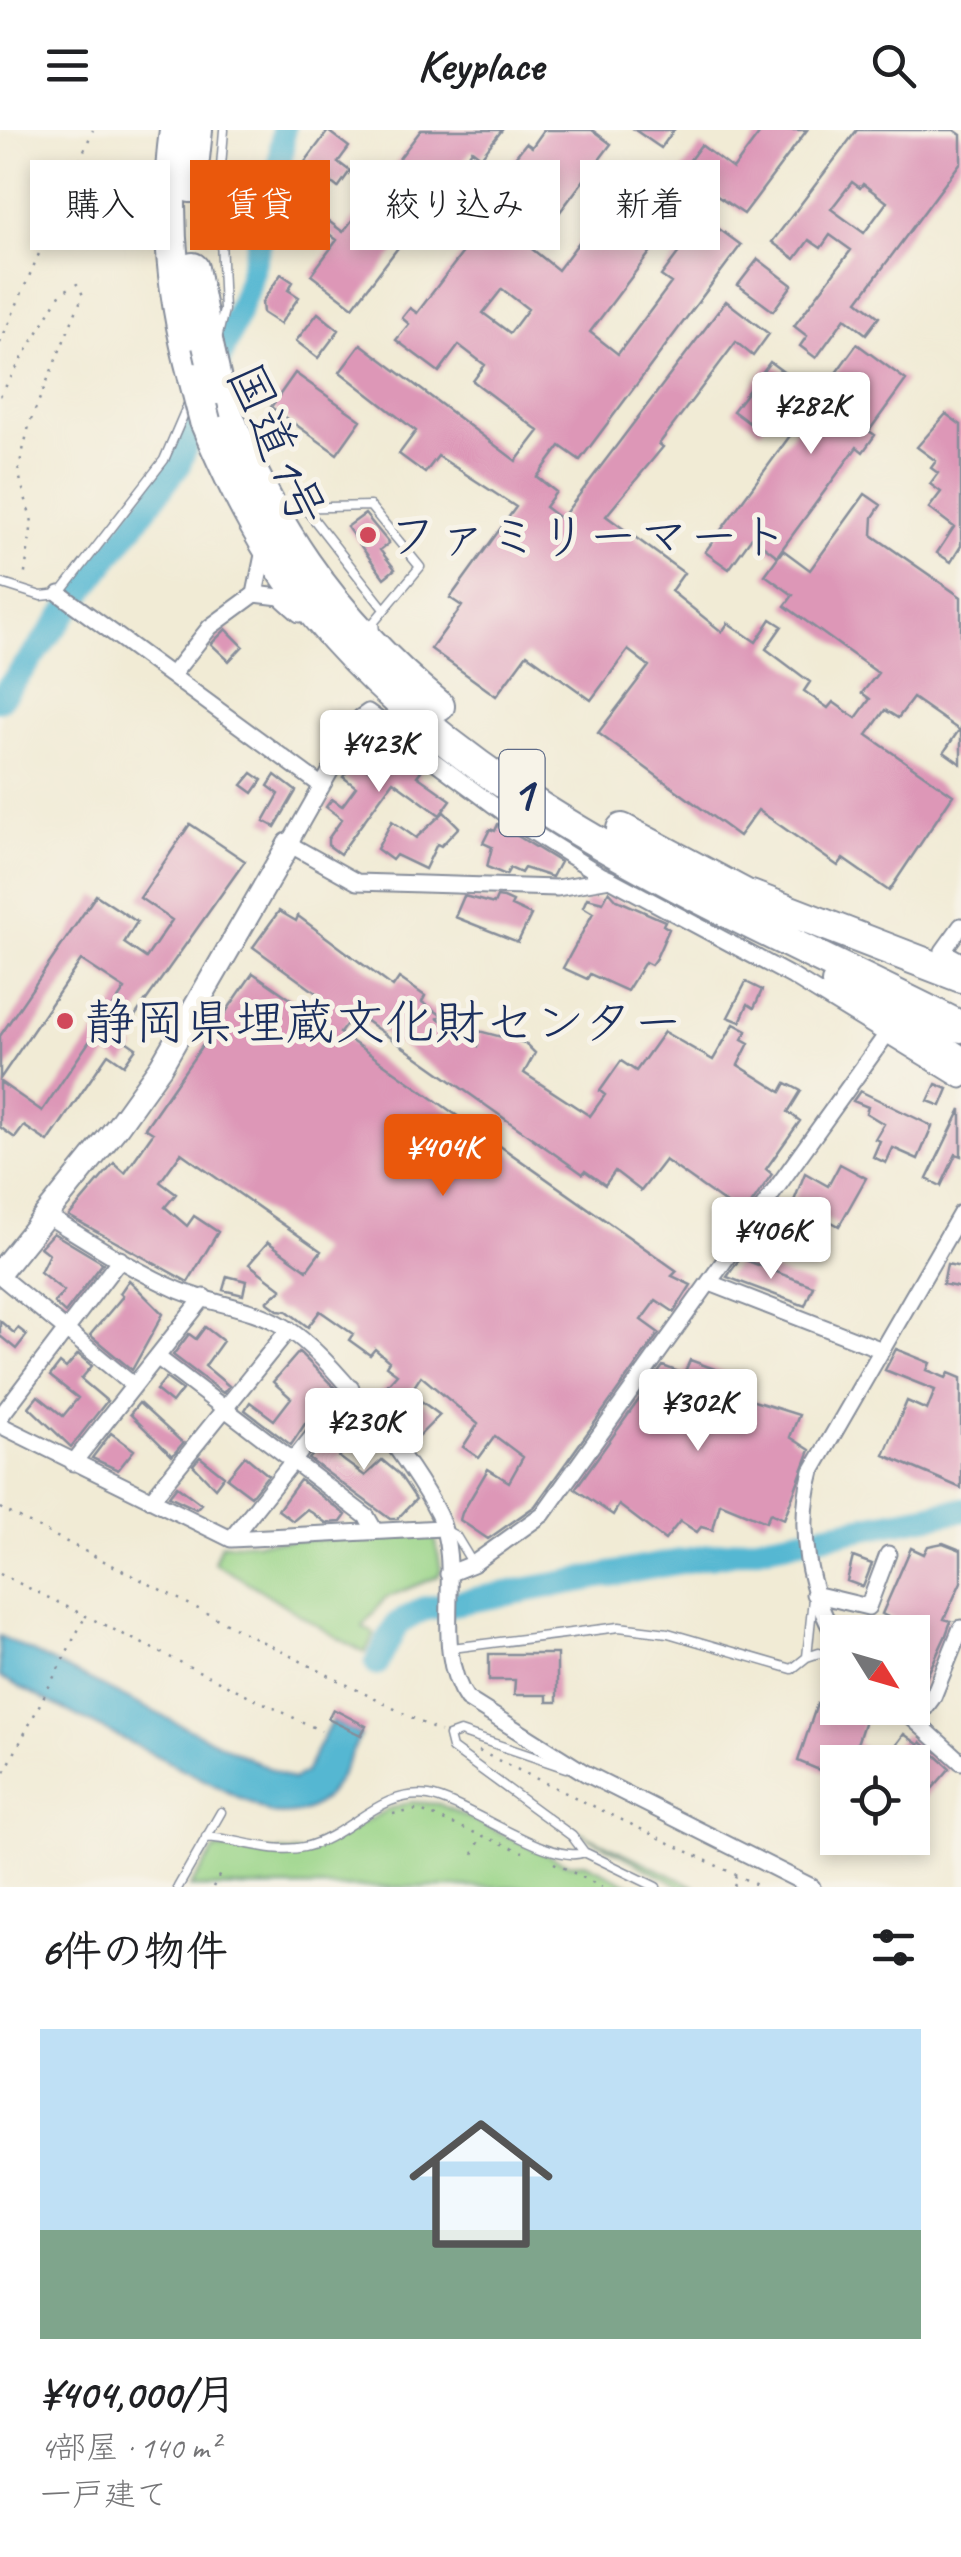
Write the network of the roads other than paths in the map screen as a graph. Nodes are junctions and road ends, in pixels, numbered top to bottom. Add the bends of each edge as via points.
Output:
1 (175, 130) edge
2 (197, 130) edge
3 (224, 130) edge
4 (210, 398) junction
5 (304, 508) junction
6 (263, 541) junction
7 (0, 583) edge
8 (254, 594) junction
9 (71, 602) junction
10 (384, 609) junction
11 (362, 666) junction
12 (172, 675) junction
13 (416, 687) junction
14 (322, 786) junction
15 (288, 844) junction
16 (610, 879) junction
17 (734, 901) junction
18 (961, 926) edge
19 (961, 961) edge
20 (961, 976) edge
21 (961, 1004) edge
22 (961, 1027) edge
23 (886, 1035) junction
24 (961, 1062) edge
25 (961, 1080) edge
26 (961, 1213) edge
27 (46, 1215) junction
28 (120, 1260) junction
29 (0, 1274) edge
30 (710, 1282) junction
31 (204, 1298) junction
32 (289, 1329) junction
33 (67, 1332) junction
34 (882, 1350) junction
35 (157, 1357) junction
36 (133, 1386) junction
37 (352, 1388) junction
38 (224, 1410) junction
39 (0, 1417) edge
40 (0, 1424) edge
41 (73, 1463) junction
42 (291, 1463) junction
43 (151, 1500) junction
44 (442, 1528) junction
45 (374, 1531) junction
46 (231, 1539) junction
47 (888, 1554) dead end
48 (473, 1564) junction
49 (449, 1577) junction
50 (814, 1594) junction
51 (824, 1615) edge
52 (961, 1628) edge
53 (452, 1648) junction
54 (820, 1653) edge
55 (807, 1657) junction
56 (930, 1701) edge
57 (921, 1725) edge
58 (961, 1762) edge
59 (585, 1773) junction
60 (221, 1812) dead end
61 (206, 1837) junction
62 (584, 1852) junction
63 (178, 1887) edge
64 (656, 1887) edge
65 (812, 1887) edge

1 - 4 highway, 国道1号 / 1 via 170,235 178,314
2 - 4 highway, 国道1号 / 1, bridge via 191,228
3 - 9 lane via 219,334 164,460
4 - 5 lane via 276,496 288,508
4 - 6 highway, 国道1号 / 1
4 - 13 highway, 国道1号 / 1 via 292,546 344,614
5 - 10 lane
5 - 10 lane via 370,506 420,567
6 - 8 street
6 - 11 highway, 国道1号 / 1
7 - 9 lane
8 - 11 street via 280,598
8 - 12 street via 210,627
9 - 12 street
10 - 13 lane via 375,632
11 - 17 highway, 国道1号 / 1 via 440,734 531,799
12 - 14 street
13 - 17 highway, 国道1号 / 1 via 542,782
14 - 15 street
14 - 16 street via 368,712 514,821
15 - 16 street via 358,882 557,888
15 - 27 street via 161,1066
16 - 23 street
17 - 20 highway, 1
17 - 21 highway, 国道1号 / 1
17 - 22 highway, 国道1号 / 1
17 - 24 highway, 1
18 - 19 street via 943,951
23 - 25 street
23 - 30 street
26 - 34 street
27 - 28 street
27 - 29 street
28 - 31 street
28 - 33 street
29 - 33 street
30 - 34 street
30 - 48 street via 543,1514
31 - 32 street via 252,1309
31 - 35 street
32 - 37 street
32 - 38 street
33 - 36 street
33 - 39 street
34 - 50 street via 812,1471 805,1519
35 - 36 street
35 - 38 street
36 - 41 street
37 - 42 street
37 - 44 street
38 - 42 street
38 - 43 street
40 - 41 street
41 - 43 street
42 - 45 street via 367,1518
42 - 46 street
43 - 46 street
44 - 45 street
44 - 48 lane via 456,1536
44 - 49 street
45 - 46 street
47 - 50 street via 868,1607
48 - 49 street
49 - 53 street
50 - 51 street
50 - 55 lane
52 - 56 street
53 - 55 lane via 620,1627 792,1670
53 - 59 street via 468,1699
54 - 55 lane
57 - 58 street
59 - 62 lane via 460,1732 449,1736 452,1748 572,1836
59 - 65 street
60 - 61 lane
61 - 62 lane via 302,1848 386,1803 420,1795 445,1800 559,1853
61 - 63 lane
62 - 64 lane

